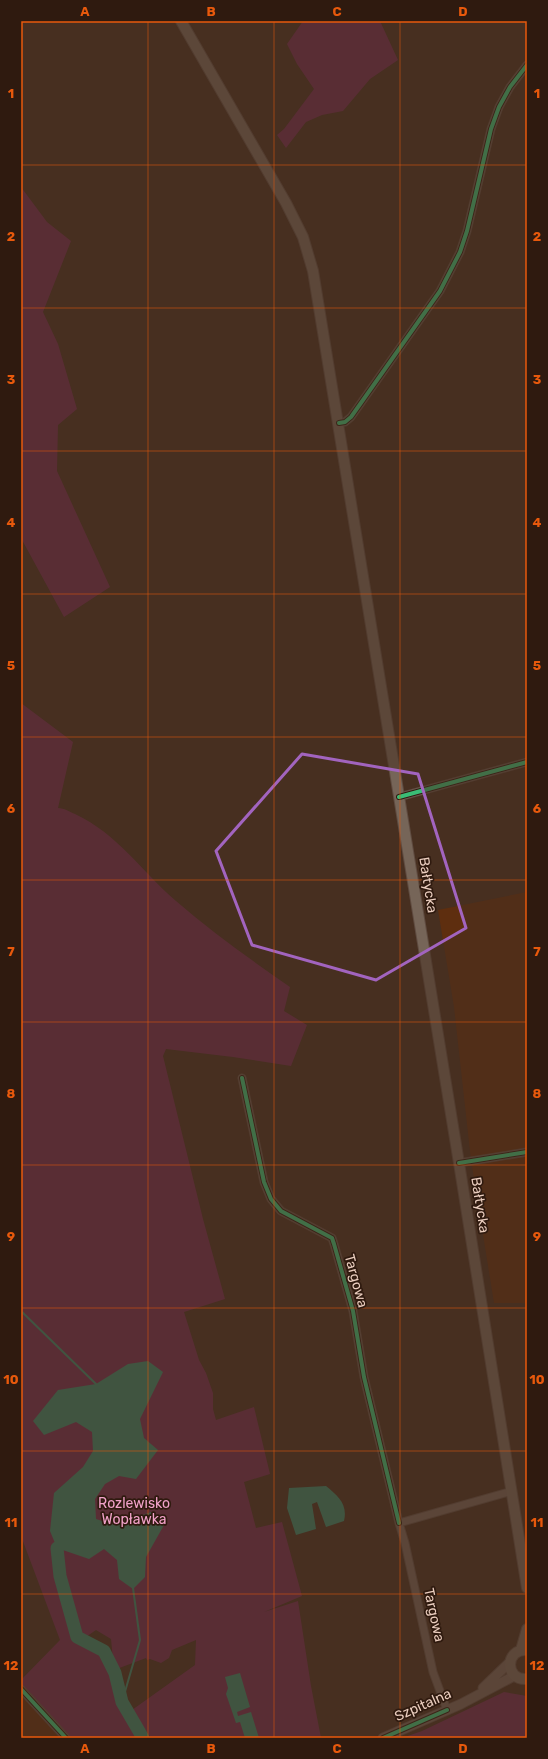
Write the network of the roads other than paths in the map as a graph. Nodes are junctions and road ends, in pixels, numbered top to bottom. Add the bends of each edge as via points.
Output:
1 (181, 21) edge
2 (527, 65) edge
3 (339, 423) junction
4 (527, 762) edge
5 (399, 797) junction
6 (242, 1078) dead end
7 (527, 1152) edge
8 (459, 1163) junction
9 (512, 1491) junction
10 (399, 1523) junction
11 (527, 1588) edge
12 (527, 1629) edge
13 (524, 1650) edge
14 (509, 1663) junction
15 (514, 1676) junction
16 (527, 1680) edge
17 (21, 1689) edge
18 (474, 1697) junction
19 (447, 1710) junction
20 (66, 1738) edge
21 (383, 1738) edge

1 - 3 main road, Bałtycka via 303,237 315,277
2 - 3 street via 499,107 491,129 467,231 450,272 440,291 351,417
3 - 5 main road, Bałtycka
4 - 5 street
5 - 8 main road, Bałtycka
6 - 10 street, Targowa via 264,1182 271,1199 281,1211 332,1238 353,1310 364,1377
7 - 8 street
8 - 9 main road, Bałtycka
9 - 10 street
9 - 11 main road, Bałtycka
10 - 19 street, Targowa via 433,1672
12 - 13 main road
13 - 14 main road via 513,1655
14 - 15 main road
14 - 18 street, Szpitalna
15 - 16 main road
15 - 18 street, Szpitalna
17 - 20 street
18 - 19 street, Szpitalna
19 - 21 street, Szpitalna

